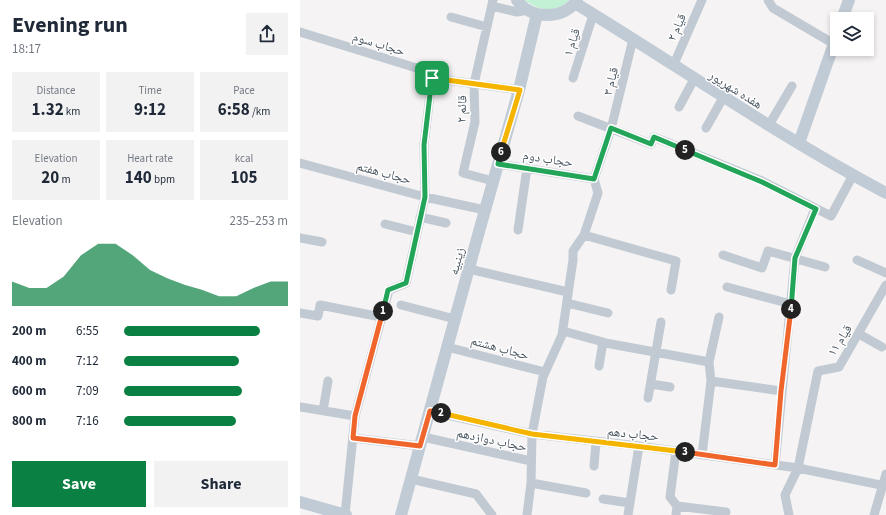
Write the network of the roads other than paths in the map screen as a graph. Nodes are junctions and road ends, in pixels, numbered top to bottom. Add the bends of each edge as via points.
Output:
1 (517, 0) edge
2 (702, 0) edge
3 (768, 0) edge
4 (849, 0) edge
5 (576, 2) edge
6 (492, 3) edge
7 (532, 12) junction
8 (845, 12) edge
9 (594, 15) junction
10 (450, 17) dead end
11 (487, 27) junction
12 (300, 32) edge
13 (830, 36) edge
14 (633, 39) junction
15 (830, 54) edge
16 (674, 64) junction
17 (432, 78) junction
18 (573, 78) dead end
19 (694, 79) junction
20 (474, 84) junction
21 (792, 86) dead end
22 (520, 90) junction
23 (724, 96) junction
24 (679, 107) dead end
25 (578, 116) dead end
26 (769, 126) junction
27 (611, 128) junction
28 (706, 128) dead end
29 (800, 143) junction
30 (300, 163) edge
31 (498, 164) junction
32 (527, 168) junction
33 (853, 175) junction
34 (594, 179) junction
35 (493, 181) junction
36 (886, 193) edge
37 (425, 197) junction
38 (816, 209) junction
39 (485, 210) junction
40 (420, 217) junction
41 (446, 223) dead end
42 (384, 224) dead end
43 (518, 230) dead end
44 (417, 232) junction
45 (584, 235) junction
46 (300, 238) edge
47 (322, 242) dead end
48 (723, 255) dead end
49 (795, 258) junction
50 (857, 260) dead end
51 (825, 267) dead end
52 (469, 269) junction
53 (886, 274) edge
54 (886, 285) edge
55 (727, 287) dead end
56 (671, 290) dead end
57 (568, 292) junction
58 (883, 297) edge
59 (566, 303) junction
60 (792, 304) junction
61 (401, 305) dead end
62 (300, 313) edge
63 (608, 313) dead end
64 (381, 317) junction
65 (719, 317) dead end
66 (455, 319) junction
67 (660, 322) dead end
68 (563, 331) junction
69 (858, 334) junction
70 (600, 342) junction
71 (447, 346) junction
72 (882, 348) dead end
73 (655, 352) junction
74 (709, 362) junction
75 (598, 366) dead end
76 (545, 372) junction
77 (328, 381) dead end
78 (711, 381) junction
79 (651, 384) junction
80 (670, 387) dead end
81 (781, 391) junction
82 (648, 398) dead end
83 (300, 408) edge
84 (323, 411) junction
85 (430, 411) junction
86 (355, 416) junction
87 (532, 434) junction
88 (353, 438) junction
89 (422, 442) junction
90 (596, 442) junction
91 (639, 446) junction
92 (676, 451) junction
93 (702, 455) junction
94 (531, 461) junction
95 (775, 465) junction
96 (594, 466) dead end
97 (798, 468) junction
98 (886, 474) edge
99 (411, 479) junction
100 (531, 483) junction
101 (884, 485) edge
102 (586, 493) dead end
103 (603, 499) dead end
104 (300, 502) edge
105 (630, 503) junction
106 (677, 511) edge
107 (726, 512) dead end
108 (346, 515) edge
109 (401, 515) edge
110 (492, 515) edge
111 (526, 515) edge
112 (628, 515) edge
113 (789, 515) edge
114 (874, 515) edge

1 - 7 main road
2 - 16 street, قیام ۲
3 - 13 street via 773,8
4 - 8 main road
5 - 7 main road via 557,14
5 - 9 main road, هفده شهریور
6 - 7 street via 517,12
6 - 11 street, قائم ۲
7 - 22 main road, زینبیه
9 - 14 main road, هفده شهریور
9 - 18 street, قیام ۱
10 - 11 street
11 - 20 street, قائم ۲
12 - 17 street, حجاب سوم via 423,70
14 - 16 main road, هفده شهریور
14 - 27 street, قیام ۳
15 - 29 main road
16 - 19 main road, هفده شهریور
17 - 20 street, حجاب سوم
17 - 37 street via 424,145
19 - 23 main road, هفده شهریور
19 - 24 street
20 - 22 street, حجاب سوم
20 - 35 street, قائم ۲ via 475,122 463,173
21 - 26 street
22 - 31 main road, زینبیه
23 - 26 main road, هفده شهریور
23 - 28 street
25 - 27 street
26 - 29 main road, هفده شهریور
27 - 34 street, قیام ۳
27 - 38 street via 651,144 654,137 762,182
29 - 33 main road, هفده شهریور
30 - 37 street, حجاب هفتم
31 - 32 street, حجاب دوم
31 - 35 main road, زینبیه
32 - 34 street, حجاب دوم
32 - 43 street
33 - 36 main road, هفده شهریور
33 - 38 street via 831,216
34 - 45 street via 598,193
35 - 39 main road, زینبیه
37 - 39 street, حجاب هفتم
37 - 40 street
38 - 49 street
39 - 52 main road, زینبیه
40 - 41 street
40 - 44 street
42 - 44 street
44 - 64 street via 406,283 388,290
45 - 56 street via 676,261
45 - 57 street via 573,251 574,260
46 - 47 street
48 - 49 street via 762,268 768,251
49 - 51 street
49 - 60 street
50 - 53 street
52 - 57 street
52 - 66 main road, زینبیه
54 - 58 street, قیام ۱۱
55 - 60 street
57 - 59 street
58 - 69 street, قیام ۱۱
59 - 63 street
59 - 68 street
60 - 81 street
61 - 66 street
62 - 64 street via 318,316 320,304
64 - 86 street
65 - 74 street
66 - 71 main road, زینبیه
67 - 73 street
68 - 70 street
68 - 76 street
69 - 72 street
69 - 97 street, قیام ۱۱ via 839,367 818,370
70 - 73 street
70 - 75 street via 603,342
71 - 76 street, حجاب هشتم
71 - 85 main road, زینبیه
73 - 74 street
73 - 79 street
74 - 78 street
76 - 87 street
77 - 84 street
78 - 81 street
78 - 93 street
79 - 80 street
79 - 82 street
81 - 95 street
83 - 84 street
84 - 86 street
85 - 87 street, حجاب دهم
85 - 89 main road, زینبیه
86 - 88 street
87 - 90 street, حجاب دهم
87 - 94 street
88 - 89 street, حجاب دوازدهم
88 - 108 street
89 - 94 street, حجاب دوازدهم
89 - 99 main road, زینبیه
90 - 91 street, حجاب دهم
90 - 96 street
91 - 92 street, حجاب دهم
91 - 105 street
92 - 93 street, حجاب دهم
92 - 106 street via 670,497
93 - 95 street, حجاب دهم
94 - 100 street
95 - 97 street, حجاب دهم
97 - 101 street, حجاب دهم
97 - 113 street via 785,495
98 - 101 street
99 - 109 main road, زینبیه
99 - 110 street via 476,494
100 - 102 street
100 - 111 street
101 - 114 street
103 - 105 street
104 - 108 main road
105 - 112 street
106 - 107 street

